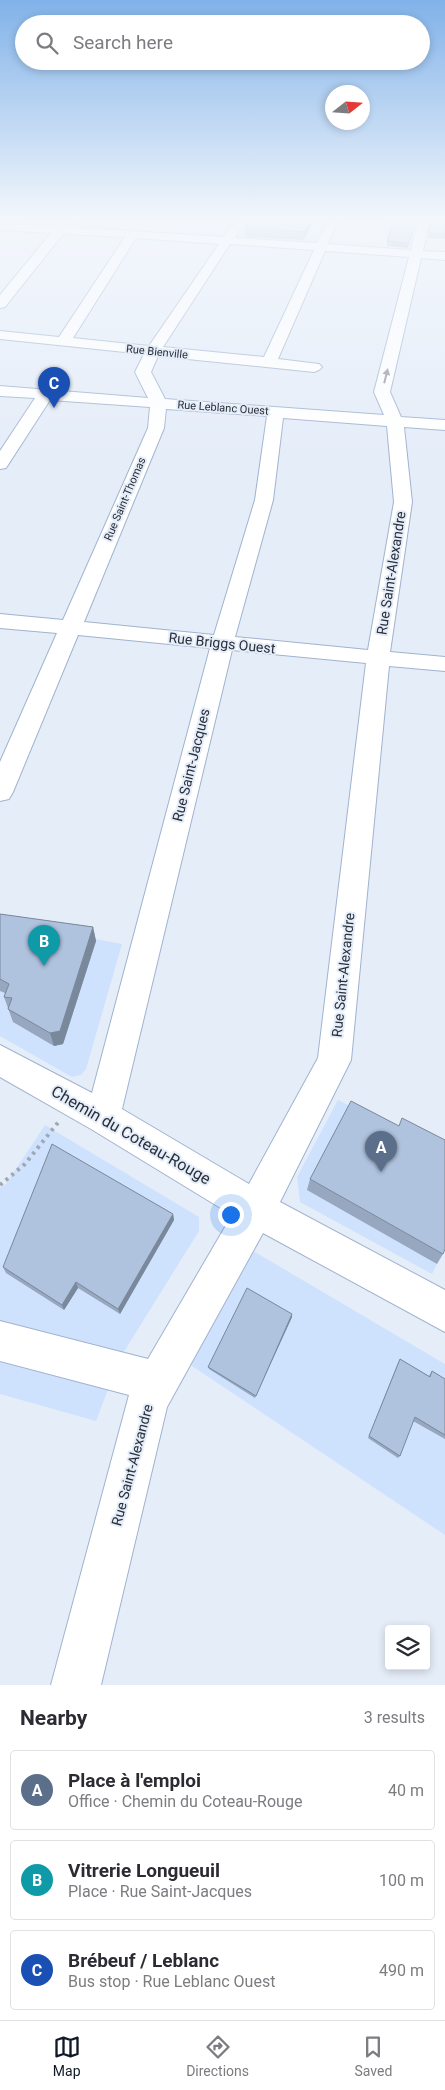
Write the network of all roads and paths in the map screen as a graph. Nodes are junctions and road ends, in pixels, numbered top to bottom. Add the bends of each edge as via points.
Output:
1 (90, 300) edge
2 (187, 300) edge
3 (298, 300) edge
4 (405, 300) edge
5 (0, 334) edge
6 (63, 342) junction
7 (152, 352) junction
8 (269, 362) junction
9 (314, 366) dead end
10 (0, 390) edge
11 (46, 394) junction
12 (158, 403) junction
13 (276, 412) junction
14 (395, 421) junction
15 (445, 425) edge
16 (0, 464) edge
17 (0, 621) edge
18 (70, 627) junction
19 (222, 644) junction
20 (378, 658) junction
21 (445, 664) edge
22 (0, 792) edge
23 (0, 1060) edge
24 (88, 1109) junction
25 (0, 1184) edge
26 (256, 1209) junction
27 (445, 1312) edge
28 (0, 1341) edge
29 (158, 1382) junction
30 (76, 1685) edge

1 - 6 street
2 - 7 street
3 - 8 street
14 -> 4 street, Rue Saint-Alexandre via 382,392
5 - 6 street, Rue Bienville
6 - 7 street, Rue Bienville
7 - 8 street, Rue Bienville
7 - 12 street via 143,372
8 - 9 street, Rue Bienville
10 - 11 street, Rue Leblanc Ouest
11 - 12 street, Rue Leblanc Ouest
11 - 16 street
12 - 13 street, Rue Leblanc Ouest
12 - 18 street, Rue Saint-Thomas via 156,428
13 - 14 street, Rue Leblanc Ouest
13 - 19 street, Rue Saint-Jacques via 264,500
14 - 15 street, Rue Leblanc Ouest
14 - 20 street, Rue Saint-Alexandre via 403,502
17 - 18 street, Rue Briggs Ouest
18 - 19 street, Rue Briggs Ouest
18 - 22 street, Rue Saint-Thomas
19 - 20 street, Rue Briggs Ouest
19 - 24 street, Rue Saint-Jacques
20 - 21 street, Rue Briggs Ouest
20 - 26 street, Rue Saint-Alexandre via 334,1060
23 - 24 street, Chemin du Coteau-Rouge
24 - 25 path via 49,1137
24 - 26 street, Chemin du Coteau-Rouge
26 - 27 street, Chemin du Coteau-Rouge
26 - 29 street, Rue Saint-Alexandre
28 - 29 street
29 - 30 street, Rue Saint-Alexandre via 148,1400

